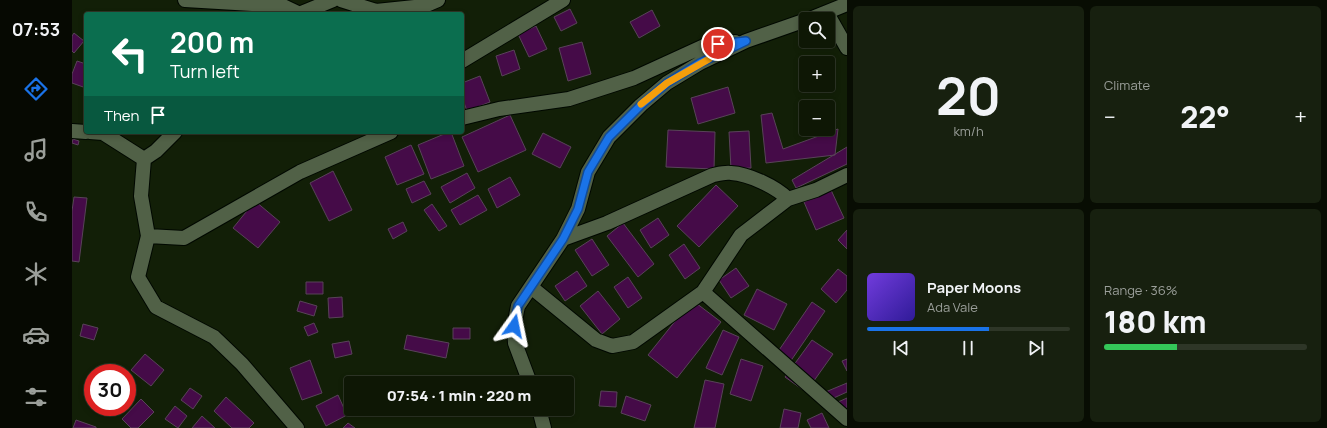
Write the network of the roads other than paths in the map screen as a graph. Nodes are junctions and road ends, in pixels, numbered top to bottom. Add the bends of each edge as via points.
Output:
1 (185, 0) edge
2 (333, 0) edge
3 (341, 0) edge
4 (438, 0) edge
5 (563, 0) edge
6 (847, 4) edge
7 (295, 12) edge
8 (304, 12) edge
9 (829, 12) edge
10 (799, 22) edge
11 (835, 27) edge
12 (746, 41) junction
13 (847, 48) edge
14 (464, 60) edge
15 (464, 118) edge
16 (72, 131) edge
17 (84, 132) edge
18 (105, 134) edge
19 (173, 134) edge
20 (386, 134) edge
21 (144, 159) junction
22 (847, 175) edge
23 (788, 199) junction
24 (148, 236) junction
25 (563, 239) junction
26 (531, 287) junction
27 (703, 292) junction
28 (527, 376) edge
29 (541, 416) edge
30 (847, 418) edge
31 (297, 428) edge
32 (544, 428) edge

1 - 7 street via 283,6
2 - 8 street
3 - 4 street via 376,11 424,6
5 - 14 street
6 - 9 street
10 - 12 street
11 - 13 street
12 - 15 street via 704,46 634,78 569,99 500,109
12 - 25 street via 700,63 667,83 609,137 588,172 578,209
16 - 17 street
18 - 21 street
19 - 21 street
20 - 24 street via 300,172 184,238
21 - 24 street via 141,196
22 - 23 street via 816,190
23 - 25 street via 780,191 756,179 731,172 712,175
23 - 27 street via 741,235
24 - 31 street via 138,277 156,307 214,336 242,364
25 - 26 street
26 - 27 street via 596,340 612,346 633,342
26 - 28 street via 518,306 514,326 515,343
27 - 30 street
29 - 32 street

